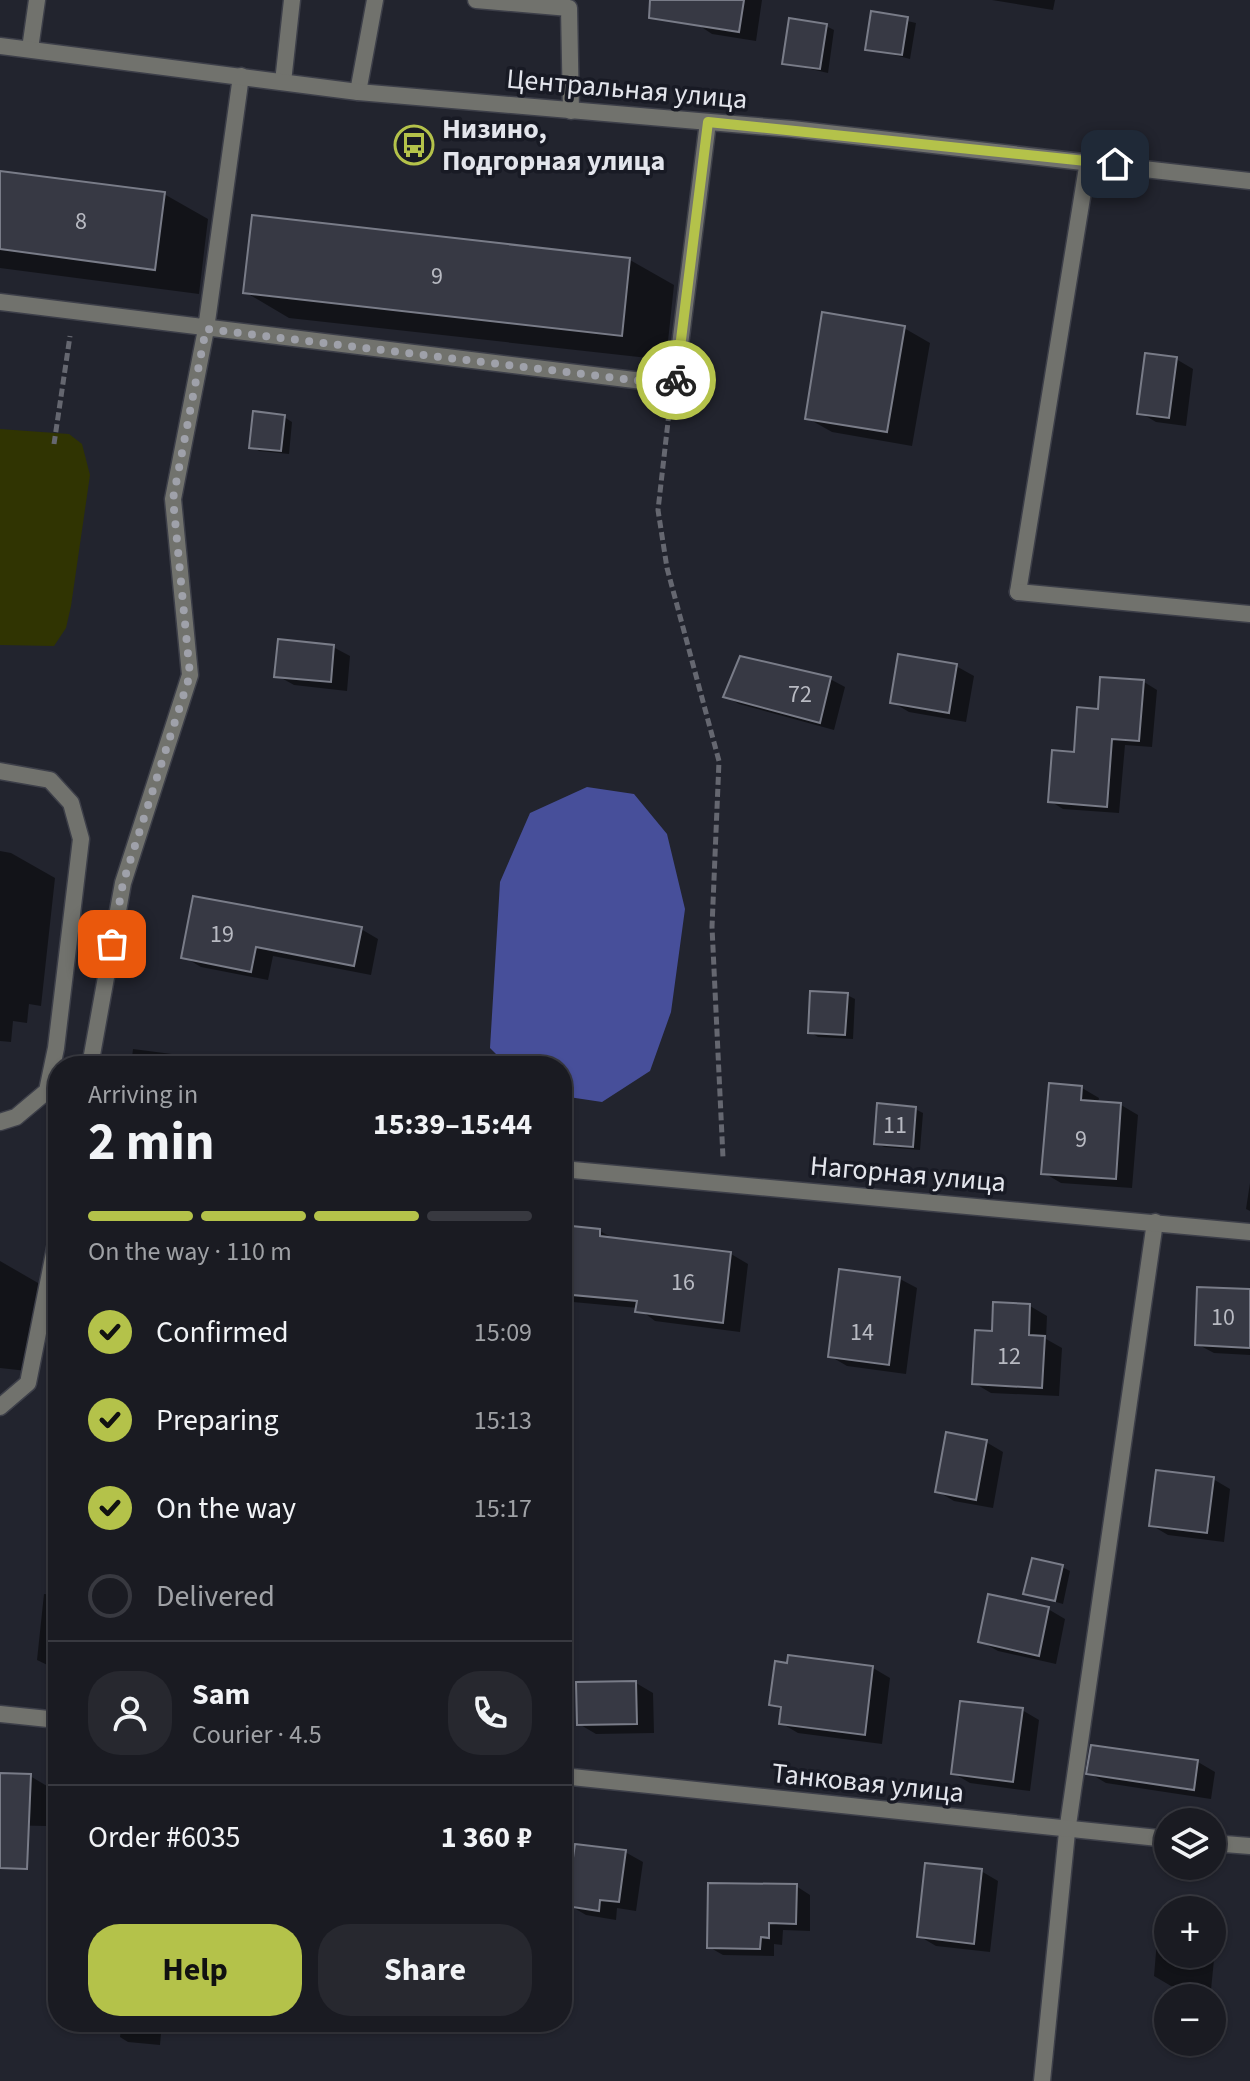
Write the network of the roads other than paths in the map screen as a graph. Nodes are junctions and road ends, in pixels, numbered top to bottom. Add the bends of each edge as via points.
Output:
1 (37, 0) edge
2 (292, 0) edge
3 (375, 0) edge
4 (476, 0) edge
5 (0, 46) edge
6 (30, 49) junction
7 (241, 76) junction
8 (283, 82) junction
9 (358, 92) junction
10 (571, 111) junction
11 (708, 122) junction
12 (1088, 161) junction
13 (1250, 181) edge
14 (0, 302) edge
15 (206, 329) junction
16 (1250, 614) edge
17 (0, 771) edge
18 (54, 1056) edge
19 (92, 1056) edge
20 (48, 1086) edge
21 (0, 1122) edge
22 (572, 1170) edge
23 (1155, 1222) junction
24 (1250, 1232) edge
25 (48, 1283) edge
26 (0, 1407) edge
27 (0, 1714) edge
28 (48, 1719) edge
29 (572, 1777) edge
30 (1067, 1832) junction
31 (1154, 1838) edge
32 (1226, 1844) edge
33 (1250, 1846) edge
34 (1042, 2081) edge

1 - 6 street
2 - 8 street
3 - 9 street
4 - 10 street via 569,8
5 - 6 street, Центральная улица
6 - 7 street, Центральная улица
7 - 8 street, Центральная улица
7 - 15 street
8 - 9 street, Центральная улица
9 - 10 street, Центральная улица
10 - 11 street, Центральная улица
11 - 12 street, Центральная улица
11 - 15 street via 675,385
12 - 13 street, Центральная улица
12 - 16 street via 1018,592
14 - 15 street
15 - 19 street via 173,499 190,675 123,883
17 - 18 street via 50,780 71,803 81,839
20 - 21 street via 16,1117
22 - 23 street, Нагорная улица
23 - 24 street, Нагорная улица
23 - 30 street
25 - 26 street via 28,1383
27 - 28 street
29 - 30 street, Танковая улица
30 - 31 street, Танковая улица
30 - 34 street
32 - 33 street

